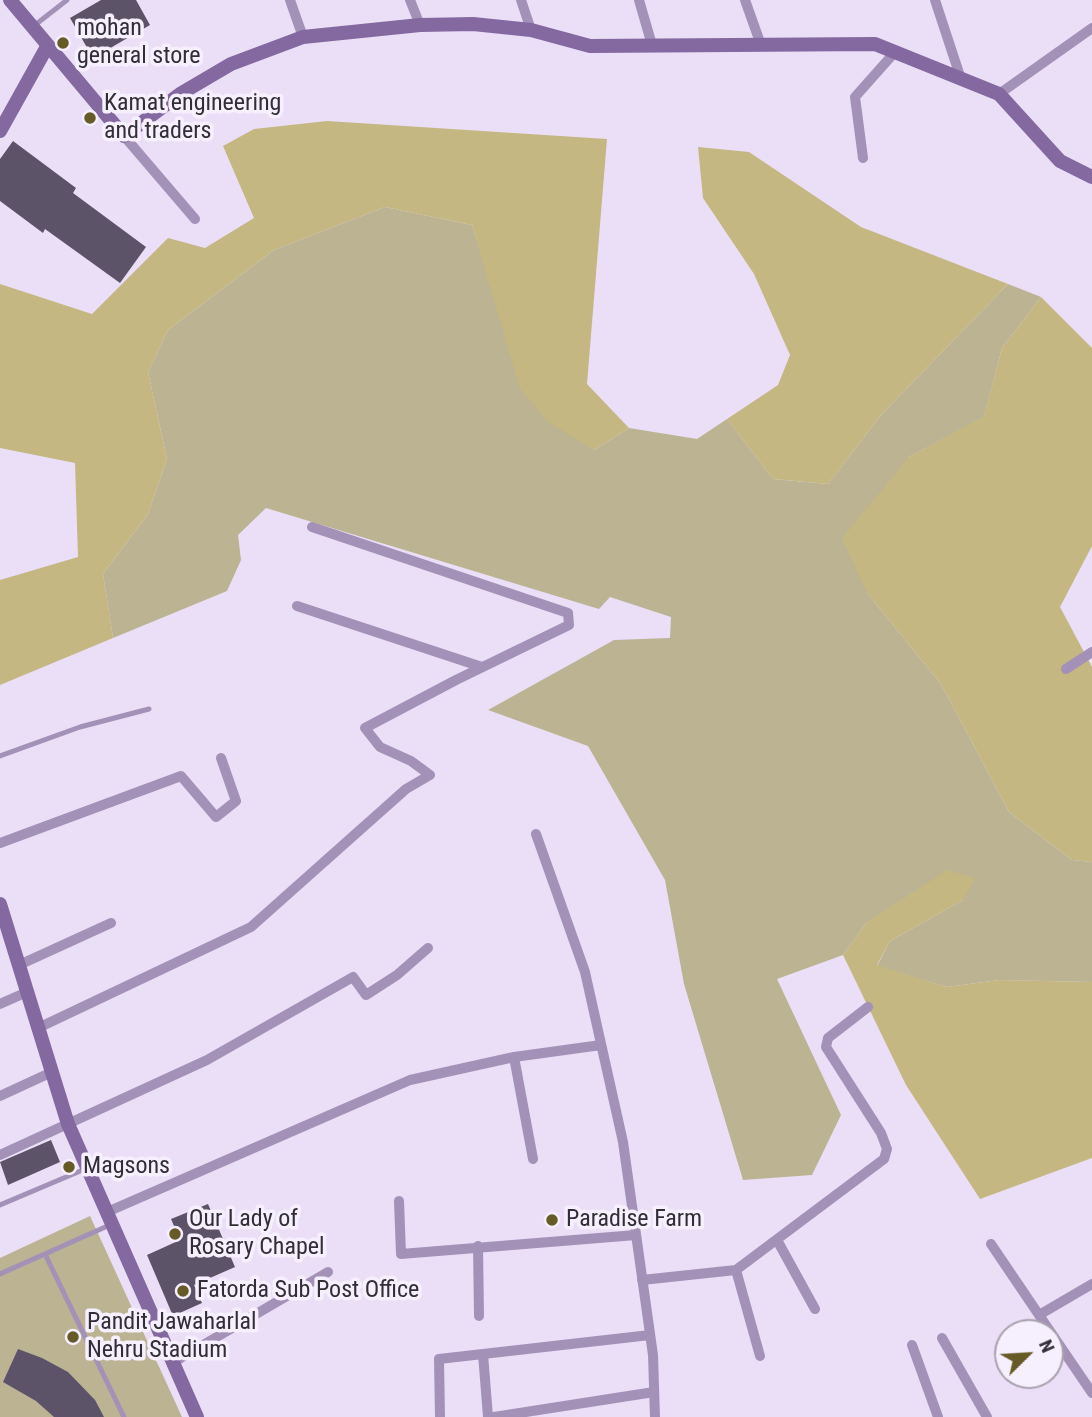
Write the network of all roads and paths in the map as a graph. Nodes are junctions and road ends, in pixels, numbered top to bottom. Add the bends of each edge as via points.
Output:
1 (10, 0) edge
2 (67, 0) edge
3 (290, 0) edge
4 (410, 0) edge
5 (521, 0) edge
6 (639, 0) edge
7 (745, 0) edge
8 (935, 0) edge
9 (420, 25) junction
10 (33, 27) junction
11 (1092, 28) edge
12 (531, 30) junction
13 (303, 37) junction
14 (48, 45) junction
15 (761, 45) junction
16 (652, 46) junction
17 (895, 52) junction
18 (961, 79) junction
19 (999, 94) junction
20 (0, 131) edge
21 (124, 136) junction
22 (863, 158) dead end
23 (1092, 177) edge
24 (195, 219) dead end
25 (312, 527) dead end
26 (297, 606) dead end
27 (1092, 652) edge
28 (482, 667) junction
29 (1066, 669) dead end
30 (149, 709) dead end
31 (0, 755) edge
32 (221, 758) dead end
33 (536, 834) dead end
34 (0, 843) edge
35 (0, 904) edge
36 (111, 923) dead end
37 (4, 930) edge
38 (428, 948) dead end
39 (19, 965) junction
40 (27, 992) junction
41 (0, 1004) edge
42 (868, 1007) dead end
43 (38, 1028) junction
44 (601, 1045) junction
45 (514, 1057) junction
46 (52, 1072) junction
47 (0, 1096) edge
48 (68, 1124) junction
49 (0, 1155) edge
50 (533, 1159) dead end
51 (88, 1168) junction
52 (399, 1201) dead end
53 (0, 1205) edge
54 (110, 1218) junction
55 (636, 1235) junction
56 (777, 1240) junction
57 (991, 1244) dead end
58 (478, 1246) junction
59 (45, 1254) junction
60 (736, 1270) junction
61 (328, 1272) dead end
62 (0, 1274) edge
63 (642, 1280) junction
64 (1092, 1284) edge
65 (815, 1309) dead end
66 (1039, 1315) junction
67 (479, 1316) dead end
68 (650, 1335) junction
69 (942, 1338) dead end
70 (912, 1345) dead end
71 (483, 1354) junction
72 (760, 1356) dead end
73 (174, 1362) junction
74 (654, 1392) junction
75 (1092, 1393) edge
76 (124, 1417) edge
77 (197, 1417) edge
78 (440, 1417) edge
79 (488, 1417) edge
80 (494, 1417) edge
81 (655, 1417) edge
82 (938, 1417) edge
83 (987, 1417) edge

1 - 10 street
2 - 10 lane
3 - 13 street
4 - 9 street
5 - 12 street
6 - 16 street
7 - 15 street
8 - 18 street
9 - 12 street
9 - 13 street
10 - 14 street
11 - 19 street
12 - 16 street via 590,46
13 - 21 street via 231,64 180,94
14 - 20 street
14 - 21 street
15 - 16 street
15 - 17 street via 875,44
17 - 18 street
17 - 22 street via 855,97
18 - 19 street
19 - 23 street via 1060,161
21 - 24 street
25 - 28 street via 568,612 569,625
26 - 28 street
27 - 29 street
28 - 43 street via 365,728 380,747 430,775 406,789 251,927
30 - 31 lane
32 - 34 street via 236,801 216,817 181,776
33 - 44 street via 585,972
35 - 37 street
36 - 39 street
37 - 39 street
38 - 48 street via 366,995 353,977 208,1060
39 - 40 street
40 - 41 street
40 - 43 street
42 - 56 street via 828,1038 826,1047 881,1133 887,1149 884,1159
43 - 46 street
44 - 45 street
44 - 55 street via 623,1142
45 - 50 street
45 - 54 street via 410,1080
46 - 47 street
46 - 48 street
48 - 49 street
48 - 51 street
51 - 53 lane
51 - 54 street
52 - 58 street via 401,1254
54 - 59 lane
54 - 73 street
55 - 58 street
55 - 63 street
56 - 60 street
56 - 65 street
57 - 66 street
58 - 67 street
59 - 62 lane
59 - 76 lane
60 - 63 street
60 - 72 street
61 - 73 street
63 - 68 street
64 - 66 street
66 - 75 street
68 - 71 street
68 - 74 street
69 - 83 street
70 - 82 street
71 - 78 street via 439,1359
71 - 79 street
73 - 77 street
74 - 80 street
74 - 81 street

